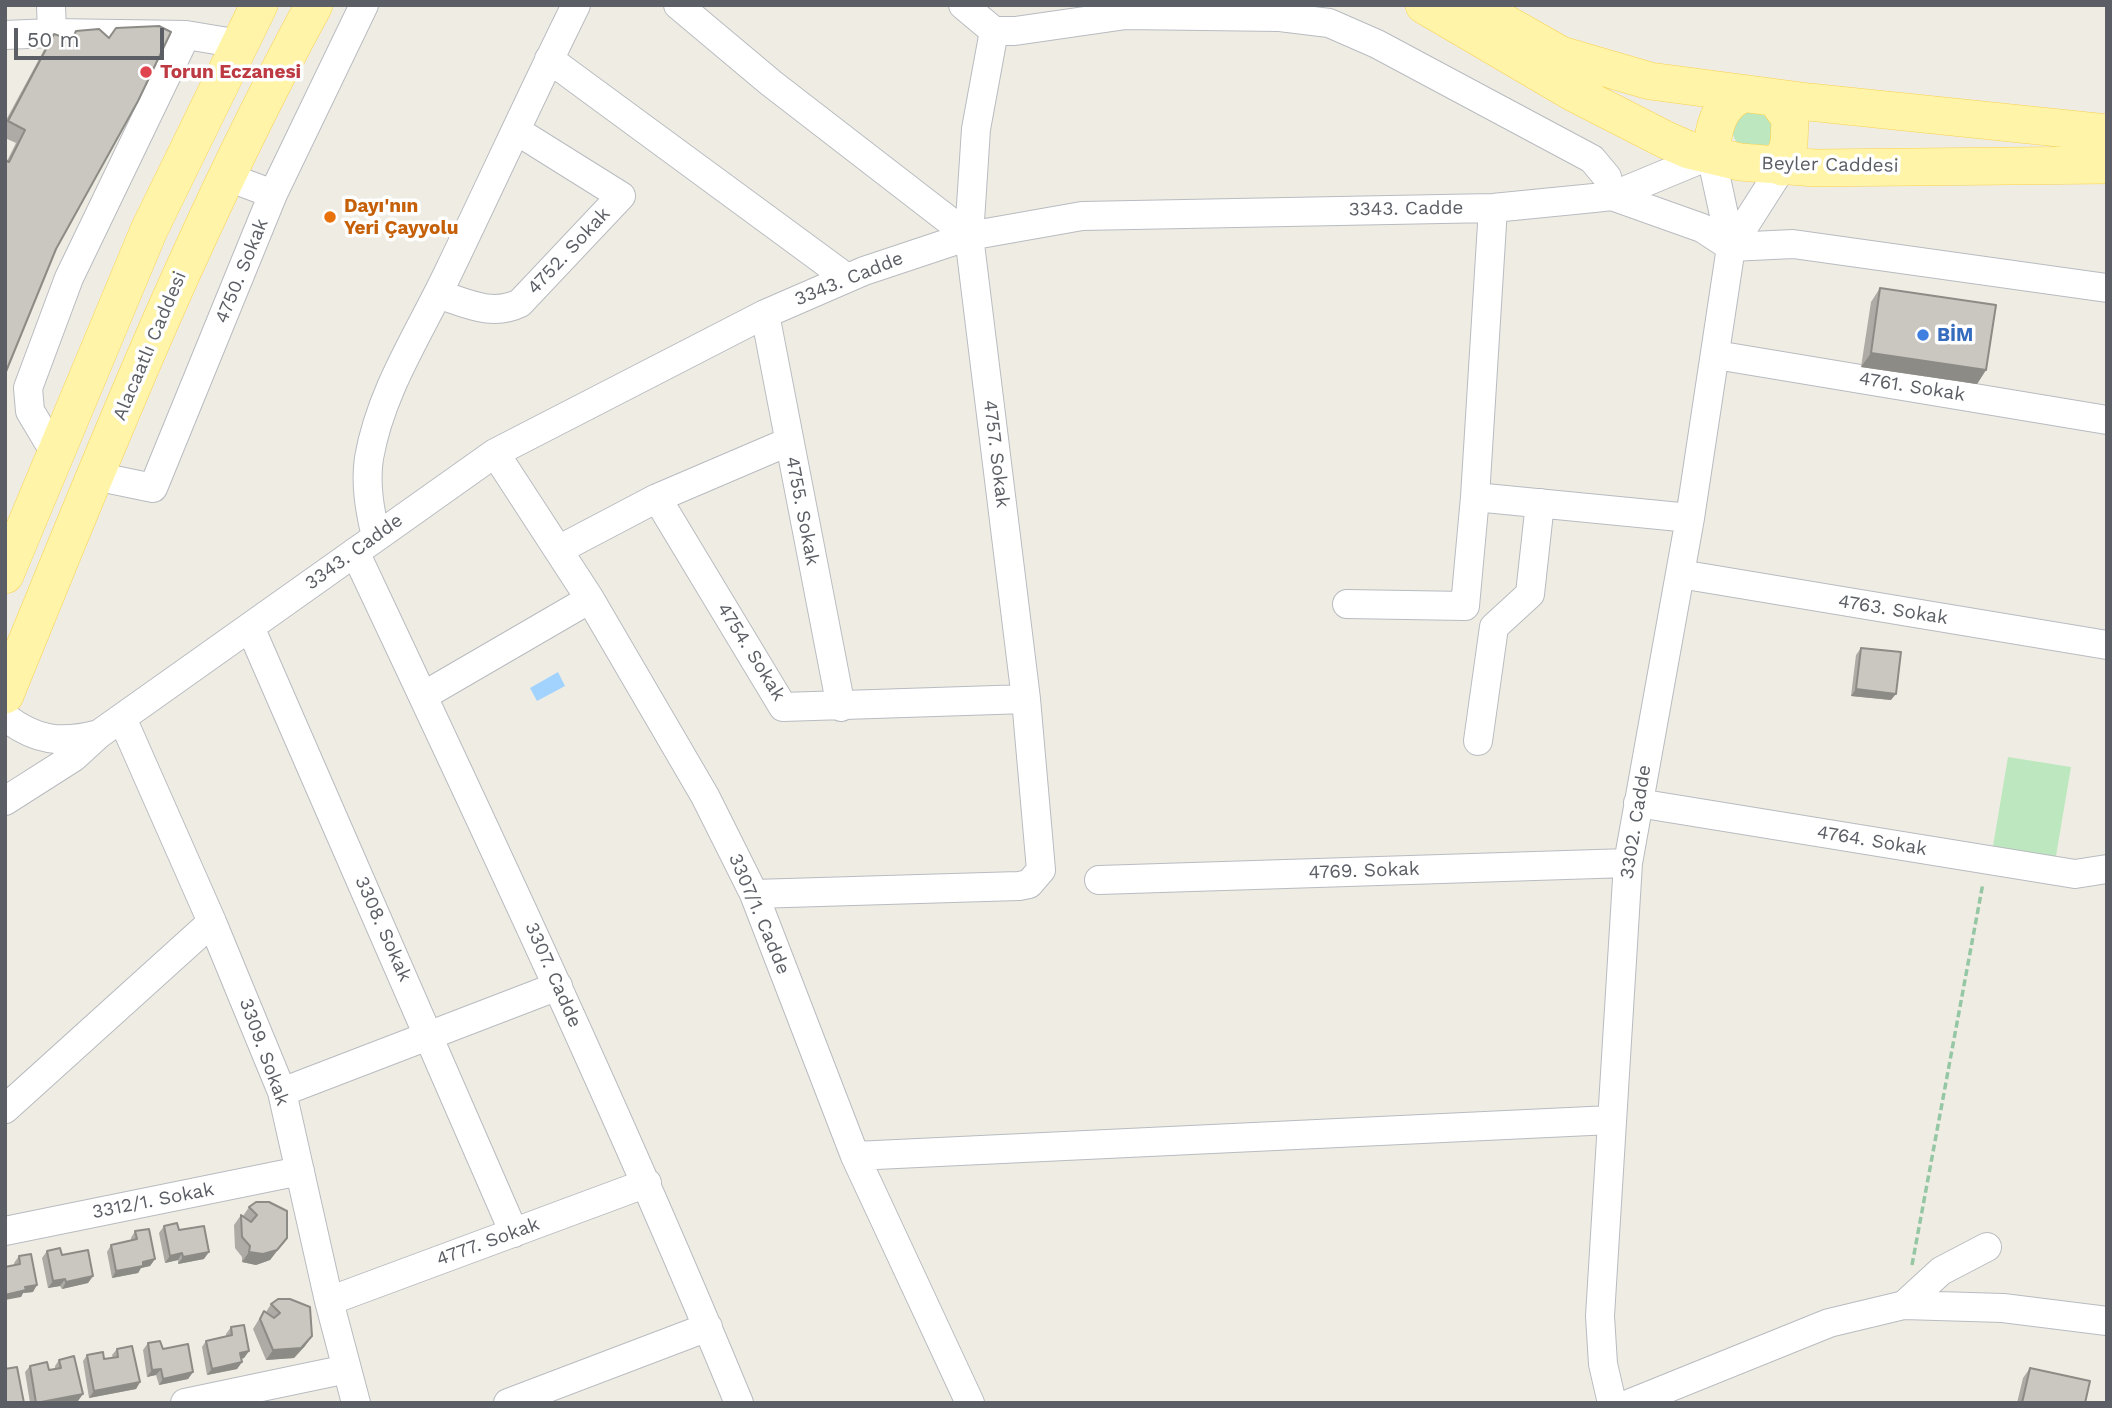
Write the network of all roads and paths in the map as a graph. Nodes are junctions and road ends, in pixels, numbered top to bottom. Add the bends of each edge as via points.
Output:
1 (314, 5) edge
2 (364, 5) edge
3 (576, 5) edge
4 (678, 5) edge
5 (964, 5) edge
6 (1424, 5) edge
7 (1473, 5) edge
8 (52, 19) edge
9 (248, 19) edge
10 (994, 31) junction
11 (187, 34) junction
12 (5, 35) edge
13 (549, 59) junction
14 (1759, 97) junction
15 (517, 131) junction
16 (2107, 133) edge
17 (1711, 155) junction
18 (2107, 165) edge
19 (1782, 167) junction
20 (225, 176) junction
21 (273, 194) junction
22 (1612, 196) junction
23 (1493, 208) junction
24 (969, 236) junction
25 (1731, 247) junction
26 (847, 278) junction
27 (2107, 288) edge
28 (438, 294) junction
29 (765, 314) junction
30 (1716, 355) junction
31 (2107, 420) edge
32 (789, 442) junction
33 (55, 453) junction
34 (495, 453) junction
35 (95, 476) junction
36 (1475, 497) junction
37 (657, 498) junction
38 (1540, 503) junction
39 (1690, 518) junction
40 (365, 545) junction
41 (560, 549) junction
42 (1680, 574) junction
43 (5, 575) edge
44 (590, 599) junction
45 (1347, 604) dead end
46 (250, 627) junction
47 (2107, 645) edge
48 (5, 695) edge
49 (423, 696) junction
50 (1026, 699) junction
51 (841, 707) junction
52 (5, 717) edge
53 (122, 718) junction
54 (99, 734) junction
55 (1478, 741) dead end
56 (5, 801) edge
57 (1637, 803) junction
58 (1988, 860) junction
59 (1628, 863) junction
60 (2107, 869) edge
61 (1100, 880) dead end
62 (754, 894) junction
63 (212, 922) junction
64 (558, 986) junction
65 (430, 1035) junction
66 (282, 1092) junction
67 (5, 1109) edge
68 (1611, 1120) junction
69 (855, 1156) junction
70 (300, 1171) junction
71 (647, 1183) junction
72 (5, 1231) edge
73 (514, 1233) junction
74 (1987, 1247) dead end
75 (329, 1301) junction
76 (1904, 1304) junction
77 (2107, 1321) edge
78 (708, 1327) junction
79 (347, 1369) junction
80 (185, 1403) edge
81 (356, 1403) edge
82 (508, 1403) edge
83 (739, 1403) edge
84 (970, 1403) edge
85 (1612, 1403) edge
86 (1632, 1403) edge

1 - 20 main road, Alacaatlı Caddesi
2 - 21 street, 4750. Sokak
3 - 13 street, 3307. Cadde
4 - 24 street
5 - 10 street
6 - 17 main road, Beyler Caddesi via 1586,99 1665,140
7 - 14 main road via 1561,55 1600,69
8 - 11 street
8 - 12 street
9 - 11 street
9 - 33 main road via 144,240
10 - 22 street via 1126,15 1268,16 1329,23 1592,159 1607,177
10 - 24 street, 4757. Sokak via 976,129
11 - 33 street via 69,278 28,388 30,411
13 - 15 street, 3307. Cadde
13 - 26 street
14 - 16 main road
14 - 17 main road via 1727,103
14 - 19 main road via 1790,118
15 - 28 street, 3307. Cadde
15 - 28 street, 4752. Sokak via 621,196 520,303 498,311 485,310
17 - 19 main road, Beyler Caddesi
17 - 22 street, 3343. Cadde
17 - 25 street, 3302. Cadde
18 - 19 main road, Beyler Caddesi
19 - 25 street, 3302. Cadde
20 - 21 street
20 - 35 main road, Alacaatlı Caddesi
21 - 35 street, 4750. Sokak via 153,488
22 - 23 street, 3343. Cadde
22 - 25 street via 1702,228
23 - 24 street, 3343. Cadde via 1082,216
23 - 36 street
24 - 26 street, 3343. Cadde
24 - 50 street, 4757. Sokak
25 - 27 street via 1793,244
25 - 30 street, 3302. Cadde
26 - 29 street, 3343. Cadde
28 - 40 street, 3307. Cadde via 400,363 383,408 369,458
29 - 32 street, 4755. Sokak
29 - 34 street, 3343. Cadde
30 - 31 street, 4761. Sokak
30 - 39 street, 3302. Cadde
32 - 37 street
32 - 51 street, 4755. Sokak
33 - 43 main road
34 - 40 street, 3343. Cadde
34 - 41 street, 3307/1. Cadde
35 - 48 main road, Alacaatlı Caddesi
36 - 38 street
36 - 45 street via 1465,606
37 - 41 street
37 - 51 street, 4754. Sokak via 783,707
38 - 39 street
38 - 55 street via 1530,594 1494,627
39 - 42 street, 3302. Cadde
40 - 46 street, 3343. Cadde
40 - 49 street, 3307. Cadde
41 - 44 street, 3307/1. Cadde
42 - 47 street, 4763. Sokak
42 - 57 street, 3302. Cadde
44 - 49 street
44 - 62 street, 3307/1. Cadde via 705,796
46 - 53 street, 3343. Cadde
46 - 65 street, 3308. Sokak
49 - 64 street, 3307. Cadde
50 - 51 street, 4754. Sokak
50 - 62 street, 4757. Sokak via 1043,857 1037,877 1019,886
52 - 54 street, 3343. Cadde via 44,739 75,740
53 - 54 street, 3343. Cadde
53 - 63 street, 3309. Sokak
54 - 56 street, 3343. Cadde via 74,757
57 - 58 street, 4764. Sokak
57 - 59 street, 3302. Cadde
58 - 60 street, 4764. Sokak via 2075,874
58 - 76 path
59 - 61 street, 4769. Sokak
59 - 68 street, 3302. Cadde
62 - 69 street, 3307/1. Cadde
63 - 66 street, 3309. Sokak
63 - 67 street
64 - 65 street
64 - 71 street, 3307. Cadde
65 - 66 street
65 - 73 street, 3308. Sokak
66 - 70 street, 3309. Sokak
68 - 69 street
68 - 85 street, 3302. Cadde via 1600,1316 1603,1364
69 - 84 street, 3307/1. Cadde
70 - 72 street, 3312/1. Sokak
70 - 75 street, 3309. Sokak
71 - 73 street, 4777. Sokak
71 - 78 street, 3307. Cadde
73 - 75 street, 4777. Sokak
74 - 76 street via 1941,1271
75 - 79 street, 3309. Sokak
76 - 77 street via 2003,1308
76 - 86 street via 1829,1324
78 - 82 street
78 - 83 street, 3307. Cadde
79 - 80 street
79 - 81 street, 3309. Sokak

